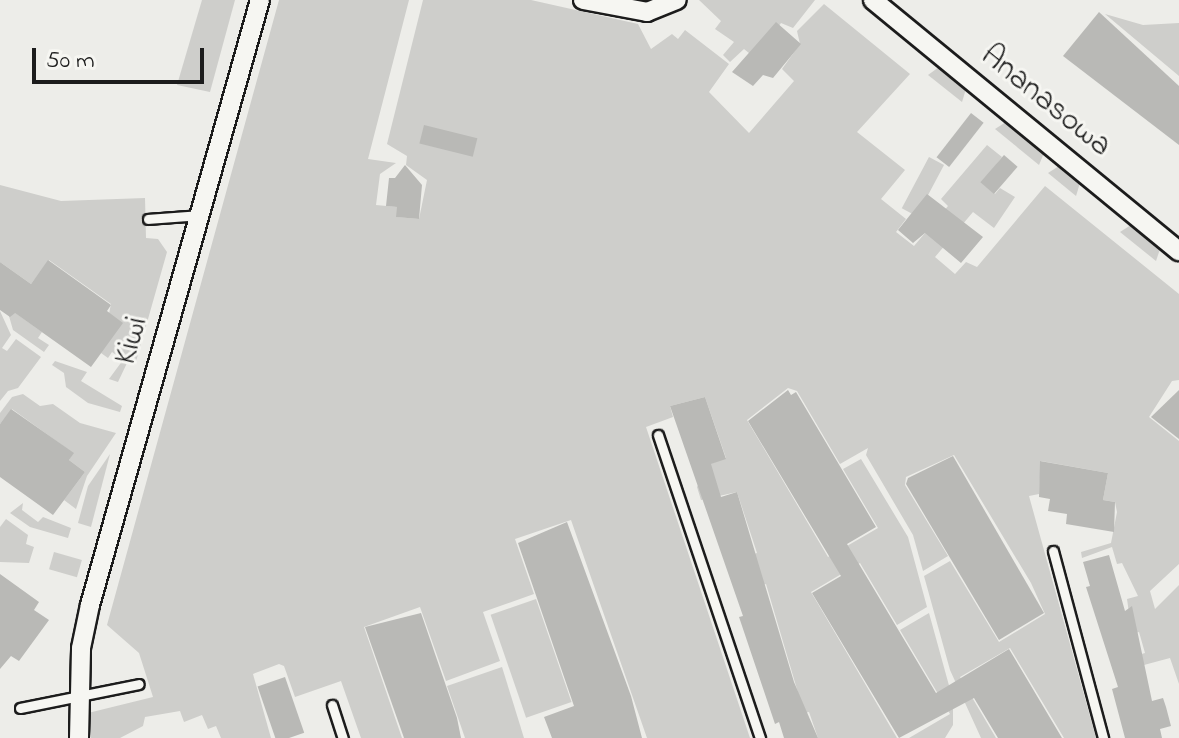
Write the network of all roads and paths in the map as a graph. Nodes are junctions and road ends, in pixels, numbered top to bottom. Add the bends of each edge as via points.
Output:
1 (260, 0) edge
2 (583, 0) edge
3 (677, 0) edge
4 (873, 0) edge
5 (200, 215) junction
6 (148, 219) dead end
7 (1179, 251) edge
8 (658, 435) dead end
9 (1053, 551) dead end
10 (139, 684) dead end
11 (77, 700) junction
12 (332, 705) dead end
13 (20, 708) dead end
14 (79, 738) edge
15 (343, 738) edge
16 (760, 738) edge
17 (1103, 738) edge

1 - 5 street, Kiwi
2 - 3 street via 647,12
4 - 7 street, Ananasowa
5 - 6 lane
5 - 11 street, Kiwi via 90,605
8 - 16 lane
9 - 17 lane
10 - 11 lane
11 - 13 lane
11 - 14 street, Kiwi
12 - 15 lane

